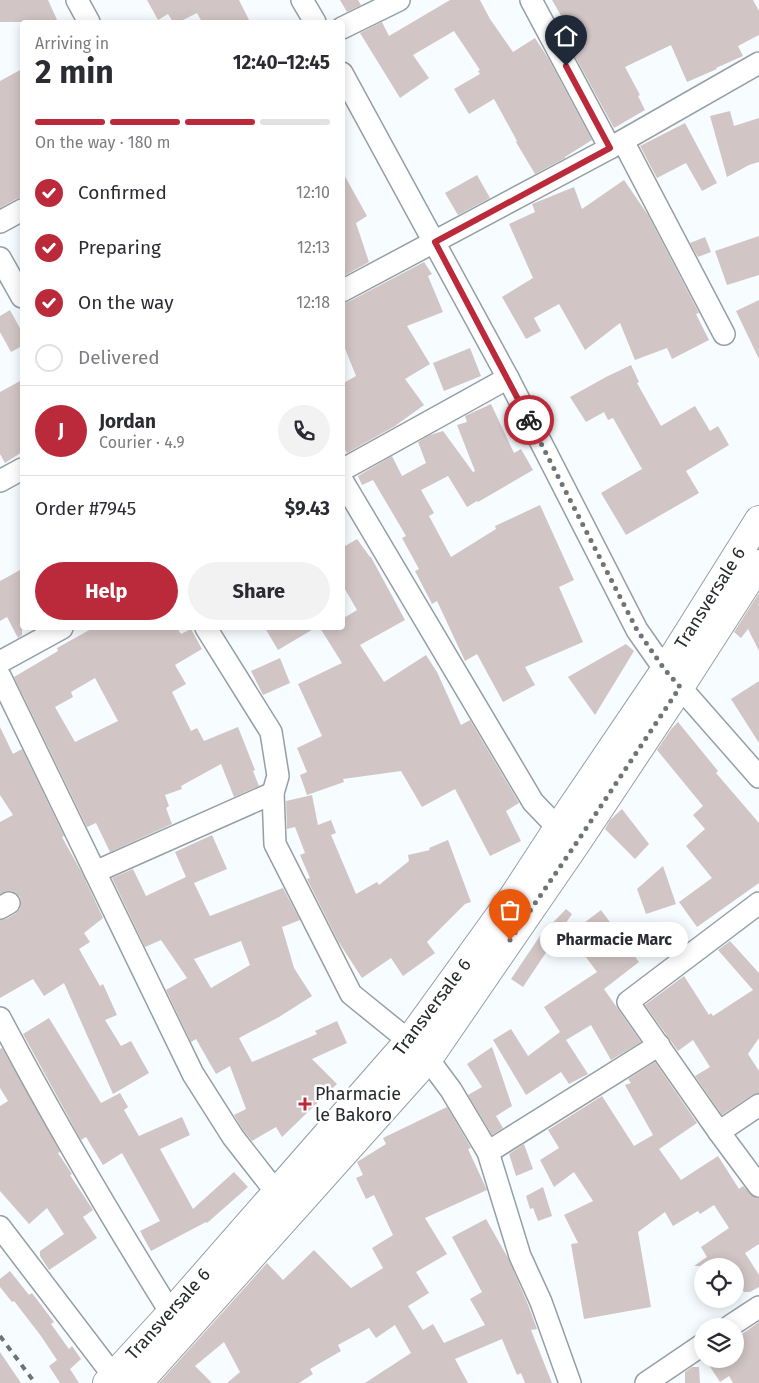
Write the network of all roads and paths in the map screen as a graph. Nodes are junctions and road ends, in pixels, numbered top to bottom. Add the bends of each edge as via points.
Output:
1 (76, 0) edge
2 (302, 0) edge
3 (399, 0) edge
4 (531, 0) edge
5 (88, 20) edge
6 (313, 20) edge
7 (345, 27) edge
8 (759, 63) edge
9 (345, 78) edge
10 (616, 144) junction
11 (20, 211) edge
12 (0, 222) edge
13 (435, 242) junction
14 (0, 258) edge
15 (345, 289) edge
16 (20, 293) edge
17 (724, 334) dead end
18 (508, 378) junction
19 (345, 468) edge
20 (20, 470) edge
21 (0, 481) edge
22 (345, 485) edge
23 (759, 520) edge
24 (759, 564) edge
25 (58, 630) edge
26 (207, 630) edge
27 (0, 662) edge
28 (0, 676) edge
29 (673, 679) junction
30 (759, 776) edge
31 (273, 793) junction
32 (558, 828) junction
33 (95, 872) junction
34 (759, 903) edge
35 (0, 1018) edge
36 (659, 1046) junction
37 (418, 1050) junction
38 (759, 1105) edge
39 (719, 1132) junction
40 (488, 1152) junction
41 (759, 1186) edge
42 (276, 1192) junction
43 (0, 1227) edge
44 (759, 1307) edge
45 (170, 1313) junction
46 (742, 1318) edge
47 (694, 1350) edge
48 (119, 1381) edge
49 (570, 1383) edge
50 (646, 1383) edge

1 - 5 street
2 - 6 street
3 - 7 street
4 - 10 street
8 - 10 street
9 - 13 street
10 - 13 street
10 - 17 street
11 - 12 street
13 - 15 street
13 - 18 street
14 - 16 street
18 - 19 street
18 - 29 street via 637,630
20 - 21 street
22 - 32 street via 534,802
23 - 29 main road, Transversale 6
24 - 29 main road, Transversale 6
25 - 27 street
26 - 31 street via 271,732 278,776
28 - 33 street
29 - 30 street
29 - 32 main road, Transversale 6
29 - 37 main road, Transversale 6 via 577,842
31 - 33 street
31 - 37 street via 275,844 351,994
32 - 37 main road, Transversale 6
33 - 42 street via 193,1074 233,1138
34 - 36 street via 628,1002
35 - 45 street via 37,1088
36 - 39 street
36 - 40 street
37 - 40 street via 451,1090
37 - 42 main road, Transversale 6
37 - 48 main road, Transversale 6 via 188,1328
38 - 39 street
39 - 41 street
40 - 49 street via 520,1256 541,1302
42 - 45 main road, Transversale 6
43 - 48 street
44 - 46 street
45 - 48 main road, Transversale 6
47 - 50 street

